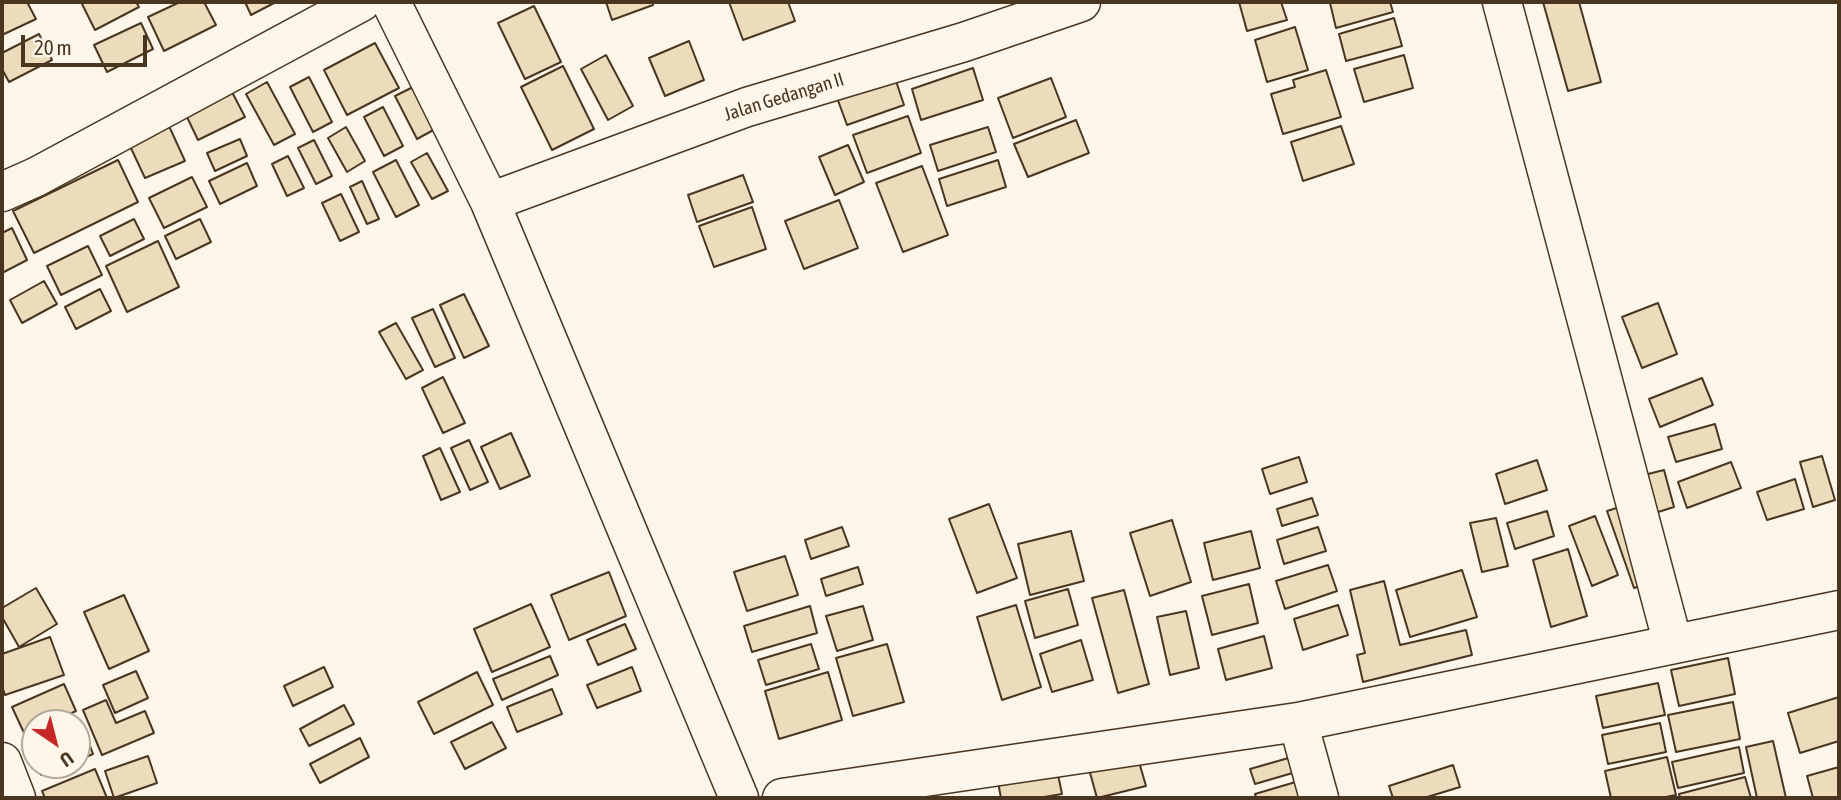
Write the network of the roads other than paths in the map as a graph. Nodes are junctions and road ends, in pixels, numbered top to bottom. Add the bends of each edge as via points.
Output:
1 (361, 2) edge
2 (391, 2) edge
3 (1081, 2) edge
4 (1502, 2) edge
5 (2, 192) edge
6 (491, 202) junction
7 (1839, 610) edge
8 (1673, 645) junction
9 (1298, 722) junction
10 (2, 762) edge
11 (16, 798) edge
12 (739, 798) edge
13 (782, 798) edge
14 (1319, 798) edge

1 - 5 street
2 - 6 street
3 - 6 street, Jalan Gedangan II via 747,107
4 - 8 street
6 - 12 street
7 - 8 street
8 - 9 street
9 - 13 street
9 - 14 street
10 - 11 street

